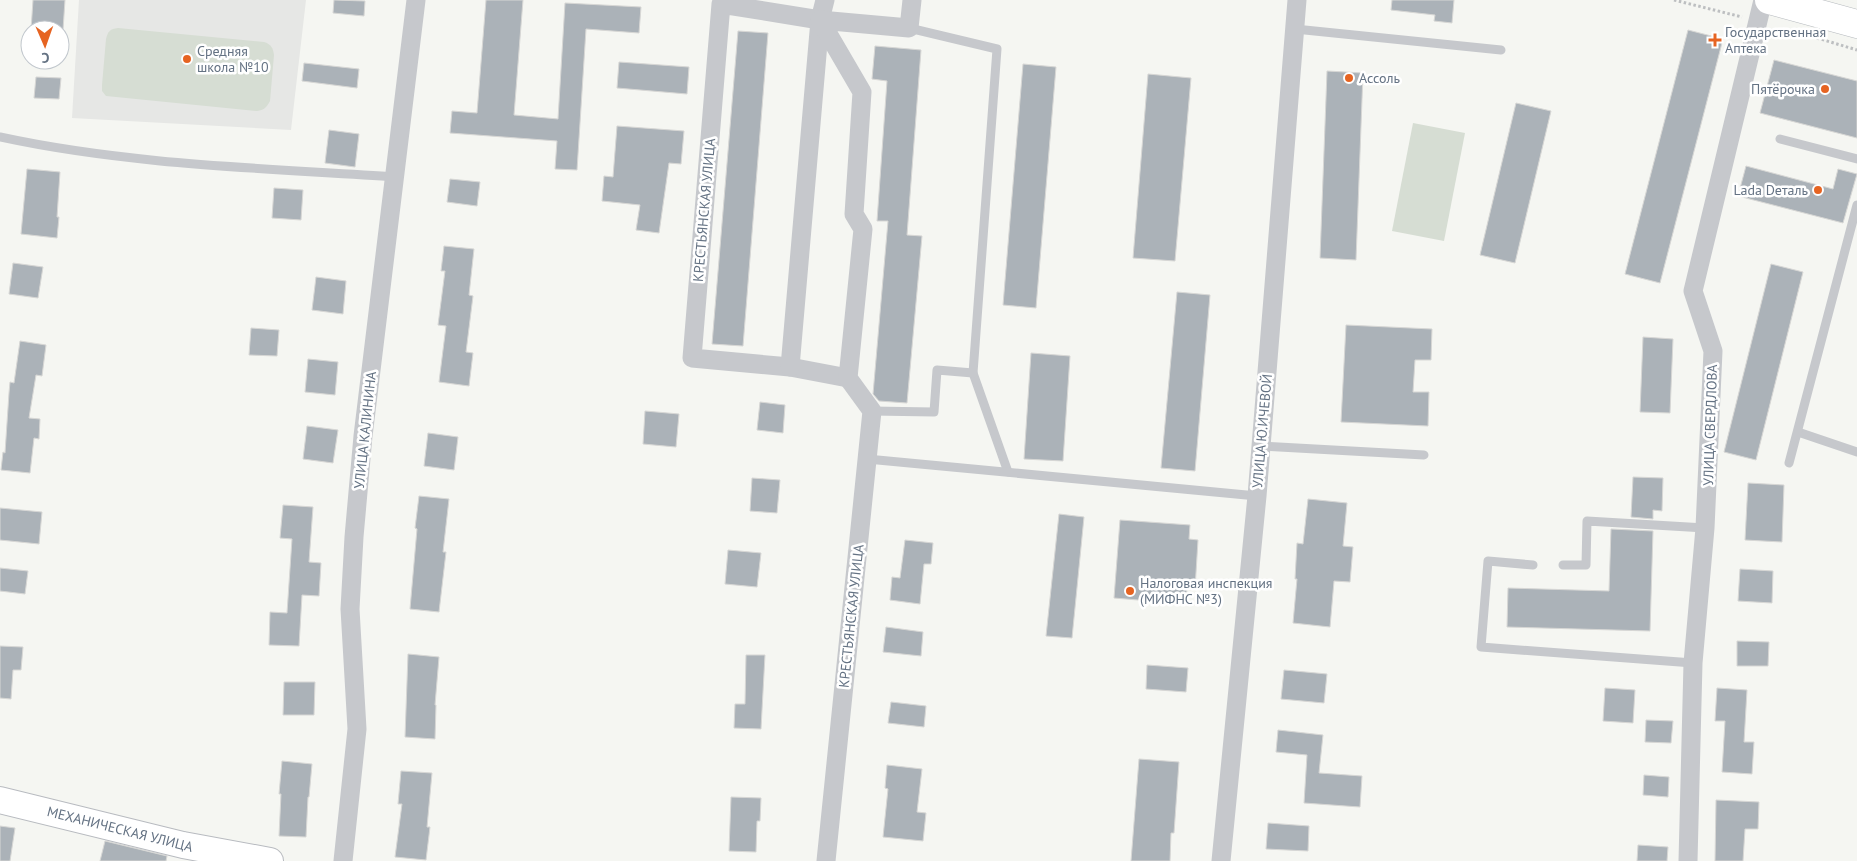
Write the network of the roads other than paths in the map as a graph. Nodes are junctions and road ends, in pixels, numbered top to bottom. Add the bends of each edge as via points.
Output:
1 (416, 0) edge
2 (825, 0) edge
3 (912, 0) edge
4 (1297, 0) edge
5 (1763, 0) edge
6 (1769, 0) edge
7 (820, 20) junction
8 (1857, 24) edge
9 (909, 28) junction
10 (1295, 29) junction
11 (1501, 50) dead end
12 (0, 137) edge
13 (1780, 139) dead end
14 (1857, 160) edge
15 (396, 177) junction
16 (1857, 205) edge
17 (790, 367) junction
18 (973, 373) junction
19 (848, 378) junction
20 (872, 411) junction
21 (1798, 432) junction
22 (1260, 446) junction
23 (1857, 452) edge
24 (1424, 455) dead end
25 (867, 459) junction
26 (1789, 464) dead end
27 (1008, 472) junction
28 (1257, 496) junction
29 (1705, 528) junction
30 (1533, 565) dead end
31 (1563, 565) dead end
32 (1693, 663) junction
33 (0, 800) edge
34 (270, 861) edge
35 (343, 861) edge
36 (826, 861) edge
37 (1221, 861) edge
38 (1688, 861) edge

1 - 15 street, УЛИЦА КАЛИНИНА
2 - 7 street
3 - 9 street
4 - 10 street, УЛИЦА Ю.ИЧЕВОЙ
5 - 29 street, УЛИЦА СВЕРДЛОВА via 1692,290 1712,351
6 - 8 main road via 1832,13
7 - 9 street, КРЕСТЬЯНСКАЯ УЛИЦА
7 - 17 street
7 - 17 street, КРЕСТЬЯНСКАЯ УЛИЦА via 721,4 692,358
7 - 19 street via 862,92 854,214 863,229
9 - 18 lane via 997,49
10 - 11 lane
10 - 22 street, УЛИЦА Ю.ИЧЕВОЙ
12 - 15 lane via 49,148 166,161
13 - 14 lane
15 - 35 street, УЛИЦА КАЛИНИНА via 363,436 354,537 350,609 357,729
16 - 21 lane
17 - 19 street, КРЕСТЬЯНСКАЯ УЛИЦА
18 - 20 lane via 937,370 934,412
18 - 27 lane
19 - 20 street
20 - 25 street, КРЕСТЬЯНСКАЯ УЛИЦА
21 - 23 lane
21 - 26 lane
22 - 24 lane
22 - 28 street, УЛИЦА Ю.ИЧЕВОЙ
25 - 27 lane
25 - 36 street, КРЕСТЬЯНСКАЯ УЛИЦА
27 - 28 lane
28 - 37 street, УЛИЦА Ю.ИЧЕВОЙ
29 - 31 lane via 1587,521 1586,566
29 - 32 street, УЛИЦА СВЕРДЛОВА
30 - 32 lane via 1488,561 1481,647
32 - 38 street, УЛИЦА СВЕРДЛОВА
33 - 34 street, МЕХАНИЧЕСКАЯ УЛИЦА via 183,845

